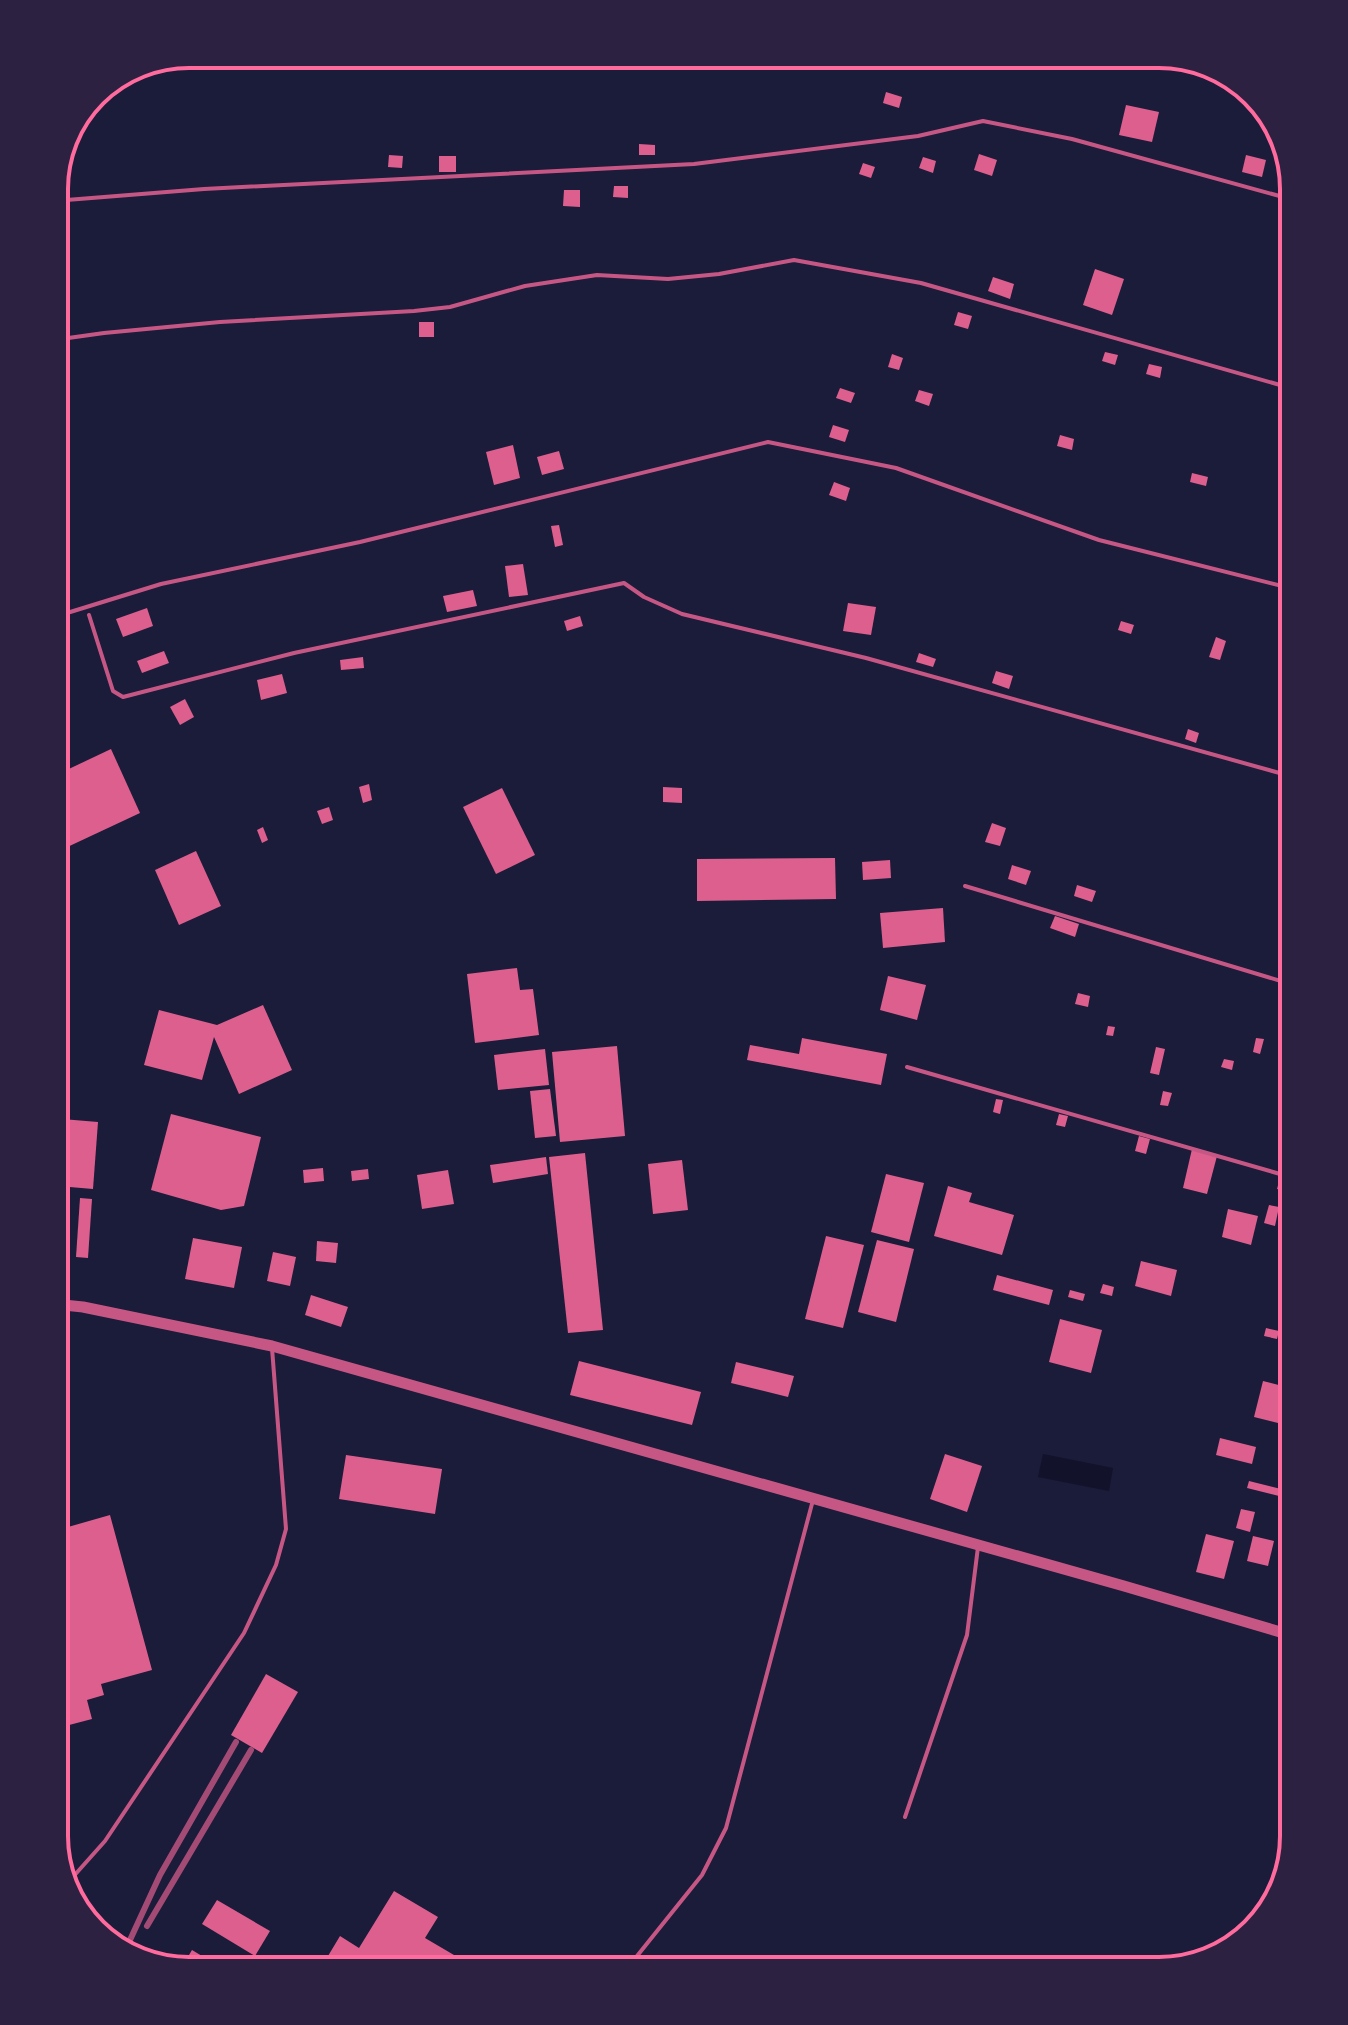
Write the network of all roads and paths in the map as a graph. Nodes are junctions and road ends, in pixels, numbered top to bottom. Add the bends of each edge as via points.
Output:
1 (1280, 196) edge
2 (68, 200) edge
3 (68, 338) edge
4 (1280, 385) edge
5 (1280, 585) edge
6 (68, 613) edge
7 (89, 615) dead end
8 (1280, 773) edge
9 (965, 886) dead end
10 (1280, 981) edge
11 (907, 1067) dead end
12 (1280, 1174) edge
13 (68, 1305) edge
14 (272, 1346) junction
15 (813, 1498) junction
16 (979, 1544) junction
17 (1280, 1632) edge
18 (905, 1817) dead end
19 (75, 1875) edge
20 (636, 1957) edge

1 - 2 lane via 1072,139 983,121 918,136 694,164
3 - 4 lane via 220,322 414,311 597,275 668,279 794,260 921,283
5 - 6 lane via 1099,540 896,468 768,442 360,542 161,584
7 - 8 lane via 113,691 123,697 294,653 624,583 682,614 866,658
9 - 10 lane
11 - 12 lane
13 - 14 street
14 - 15 street
14 - 19 lane via 286,1529 276,1565 244,1633 105,1841
15 - 16 street
15 - 20 lane via 726,1828 702,1875
16 - 17 street
16 - 18 lane via 967,1635

